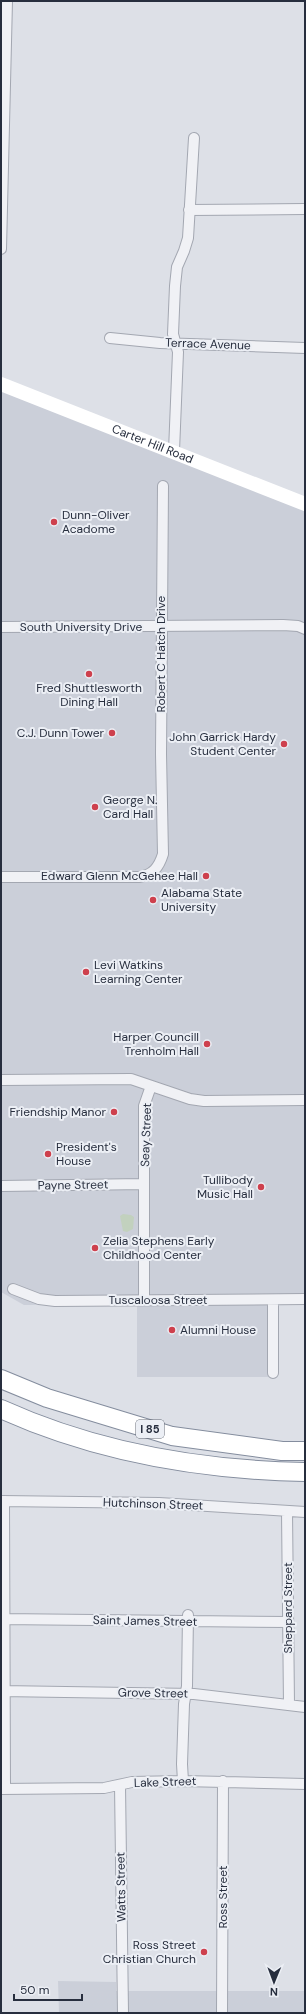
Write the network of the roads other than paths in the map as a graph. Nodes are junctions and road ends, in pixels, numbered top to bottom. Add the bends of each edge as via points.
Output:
1 (7, 1) edge
2 (194, 138) dead end
3 (305, 209) edge
4 (190, 210) junction
5 (1, 249) edge
6 (110, 338) dead end
7 (176, 343) junction
8 (305, 348) edge
9 (1, 384) edge
10 (174, 451) junction
11 (163, 486) dead end
12 (305, 504) edge
13 (1, 627) edge
14 (161, 627) junction
15 (305, 629) edge
16 (1, 877) edge
17 (1, 1080) edge
18 (151, 1086) junction
19 (305, 1100) edge
20 (144, 1184) junction
21 (1, 1186) edge
22 (13, 1289) dead end
23 (305, 1299) edge
24 (144, 1300) junction
25 (273, 1300) junction
26 (273, 1373) dead end
27 (1, 1379) edge
28 (1, 1409) edge
29 (305, 1451) edge
30 (305, 1472) edge
31 (3, 1501) edge
32 (287, 1511) junction
33 (305, 1512) edge
34 (188, 1618) junction
35 (2, 1619) edge
36 (288, 1622) junction
37 (2, 1691) edge
38 (185, 1694) junction
39 (289, 1705) junction
40 (305, 1707) edge
41 (183, 1781) junction
42 (223, 1781) junction
43 (305, 1784) edge
44 (120, 1785) junction
45 (3, 1789) edge
46 (123, 2013) edge
47 (222, 2013) edge

1 - 5 street
2 - 4 street
3 - 4 street
4 - 7 street via 187,244 176,271 173,334
6 - 7 street, Terrace Avenue
7 - 8 street, Terrace Avenue
7 - 10 street via 178,352
9 - 10 main road, Carter Hill Road
10 - 12 main road, Carter Hill Road
11 - 14 street, Robert C Hatch Drive
13 - 14 street, South University Drive
14 - 15 street, South University Drive via 282,625
14 - 16 street, Robert C Hatch Drive via 163,854 156,869 147,876 139,877
17 - 18 street via 131,1079
18 - 19 street via 204,1102
18 - 20 street, Seay Street via 144,1106
20 - 21 street, Payne Street
20 - 24 street
22 - 24 street, Tuscaloosa Street via 39,1299
23 - 25 street, Tuscaloosa Street
24 - 25 street, Tuscaloosa Street
25 - 26 street
27 - 29 highway, I 85 via 47,1398 172,1436 282,1451
28 - 30 highway, I 85 via 88,1442 180,1462 264,1471
31 - 32 street, Hutchinson Street via 159,1503
31 - 35 street
32 - 33 street, Hutchinson Street
32 - 36 street, Sheppard Street
34 - 35 street, Saint James Street
34 - 36 street, Saint James Street
34 - 38 street
35 - 37 street
36 - 39 street, Sheppard Street
37 - 38 street, Grove Street
37 - 45 street
38 - 39 street, Grove Street
38 - 41 street
39 - 40 street, Grove Street
41 - 42 street, Lake Street
41 - 44 street, Lake Street via 132,1782
42 - 43 street, Lake Street
42 - 47 street, Ross Street
44 - 45 street, Lake Street via 104,1788
44 - 46 street, Watts Street

